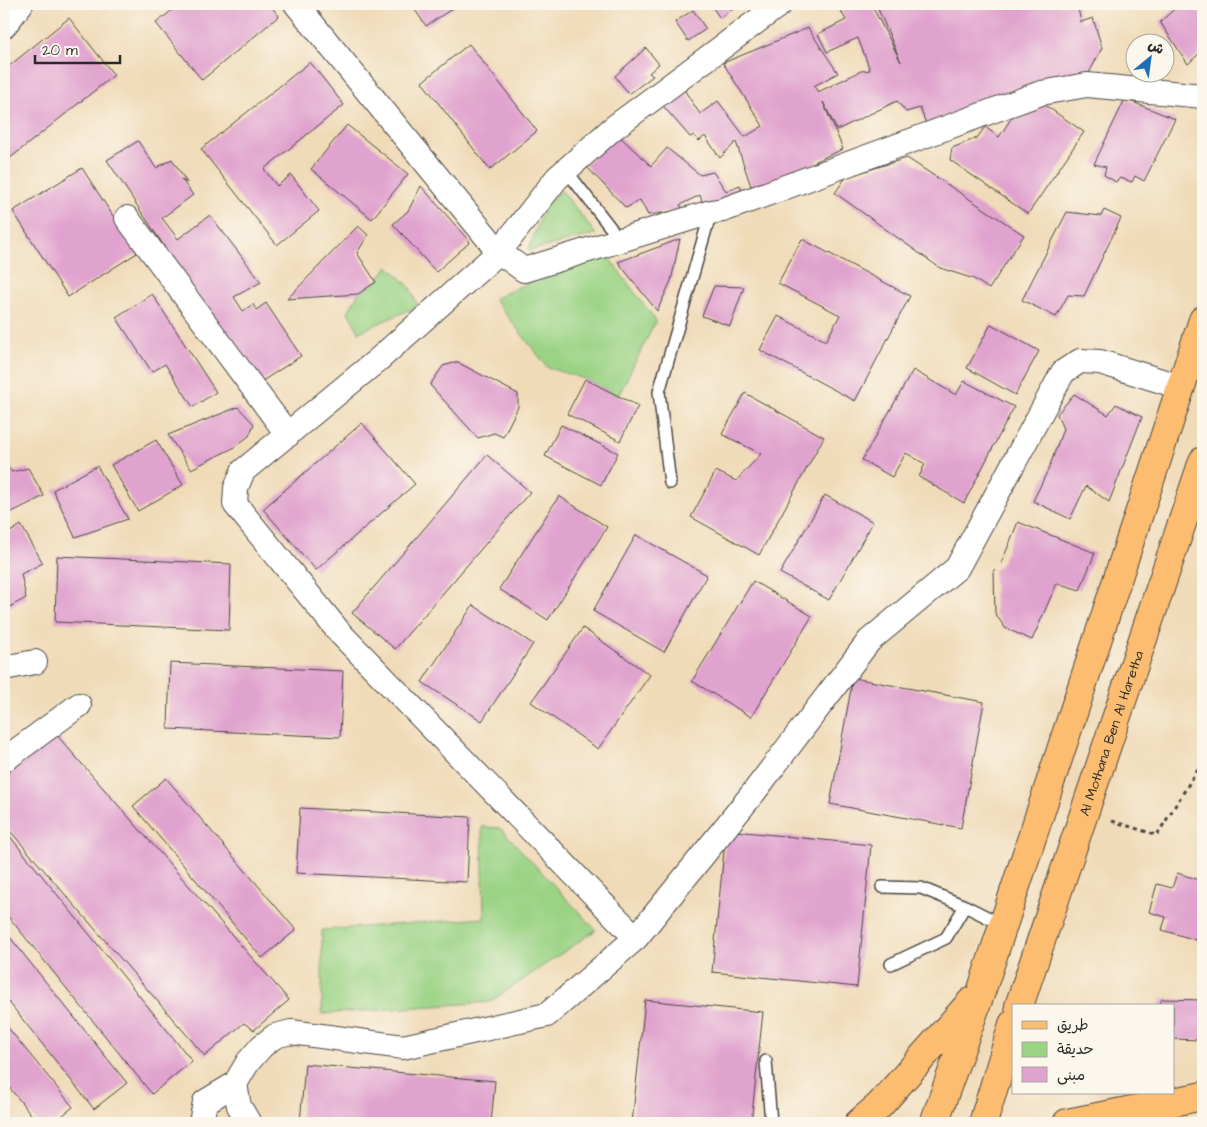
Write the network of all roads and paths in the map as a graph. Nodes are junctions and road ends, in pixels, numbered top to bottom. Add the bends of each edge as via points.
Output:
1 (21, 4) edge
2 (296, 4) edge
3 (780, 4) edge
4 (4, 26) edge
5 (1203, 96) edge
6 (566, 170) junction
7 (711, 212) junction
8 (127, 218) dead end
9 (620, 240) junction
10 (499, 252) junction
11 (1203, 320) edge
12 (1181, 387) junction
13 (288, 435) junction
14 (1203, 462) edge
15 (670, 483) dead end
16 (35, 662) dead end
17 (4, 668) edge
18 (79, 705) dead end
19 (4, 760) edge
20 (1203, 761) edge
21 (1084, 813) junction
22 (882, 887) dead end
23 (965, 906) junction
24 (1003, 925) junction
25 (636, 938) junction
26 (891, 964) dead end
27 (980, 992) junction
28 (1020, 1004) edge
29 (1012, 1027) edge
30 (766, 1062) dead end
31 (235, 1084) junction
32 (1107, 1094) edge
33 (1203, 1096) edge
34 (1128, 1110) junction
35 (201, 1123) edge
36 (249, 1123) edge
37 (771, 1123) edge
38 (859, 1123) edge
39 (934, 1123) edge
40 (984, 1123) edge
41 (1067, 1123) edge

1 - 4 street
2 - 10 street
3 - 6 street via 612,129
5 - 7 street via 1087,85 1041,92
6 - 9 lane
6 - 10 street
7 - 9 street
7 - 15 lane via 659,392
8 - 13 street
9 - 10 street via 524,270
10 - 13 street via 380,359
11 - 12 main road
12 - 24 main road
12 - 25 street via 1100,362 1080,360 1063,372 957,568 869,641 754,792
13 - 25 street via 243,472 236,488 235,504 340,634
14 - 21 main road, Al Mothana Ben Al Haretha
16 - 17 street
18 - 19 street
20 - 21 path via 1158,835
21 - 28 main road, Al Mothana Ben Al Haretha
22 - 23 lane via 921,888
23 - 24 lane
23 - 26 lane via 946,938
24 - 27 main road
25 - 31 street via 547,1015 403,1047 291,1032 275,1036 262,1046
27 - 38 main road via 879,1106
27 - 39 main road
29 - 40 main road
30 - 37 lane
31 - 35 street via 205,1102
31 - 36 street via 239,1106
32 - 34 main road
33 - 34 main road
34 - 41 main road

